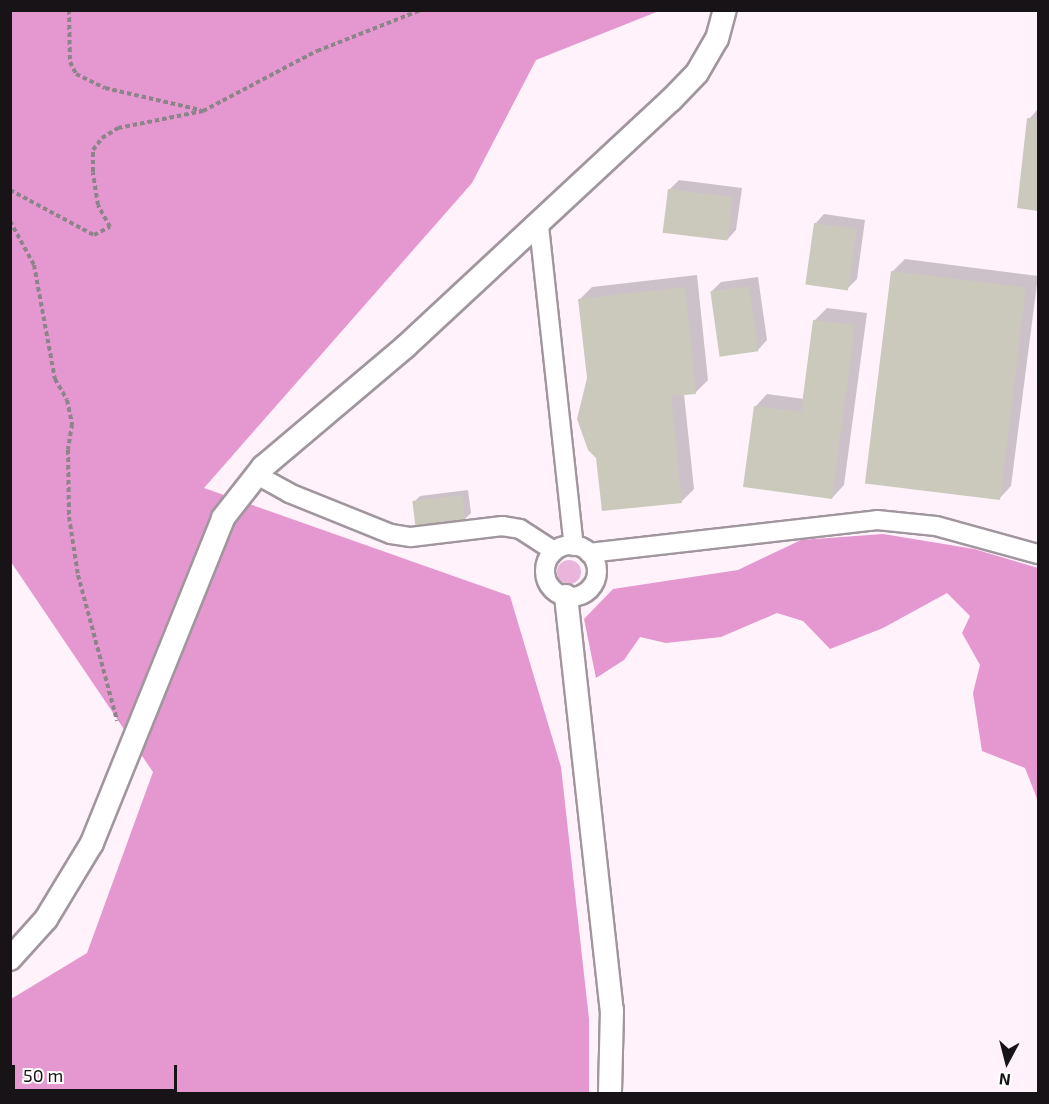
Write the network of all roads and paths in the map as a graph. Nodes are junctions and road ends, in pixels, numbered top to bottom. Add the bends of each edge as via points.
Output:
1 (69, 10) edge
2 (421, 10) edge
3 (725, 10) edge
4 (203, 111) junction
5 (10, 190) edge
6 (10, 221) edge
7 (539, 226) junction
8 (258, 475) junction
9 (582, 550) junction
10 (554, 551) junction
11 (1038, 554) edge
12 (566, 596) junction
13 (131, 746) junction
14 (10, 959) edge
15 (610, 1094) edge

1 - 4 path via 70,62 76,74 105,88
2 - 4 path via 317,51
3 - 7 street via 717,39 697,73
4 - 5 path via 118,128 102,138 93,150 93,172 98,205 110,227 94,235
6 - 13 path via 34,265 55,379 68,400 72,424 68,450 69,517 78,575 105,689 119,728
7 - 8 street
7 - 9 street
8 - 10 street via 289,493 391,534 411,537 502,526 520,529
8 - 13 street via 223,518
9 - 10 street
9 - 11 street via 878,520 936,526
9 - 12 street via 596,565 594,583 582,594
10 - 12 street via 545,574 552,588
12 - 15 street via 612,1010
13 - 14 street via 92,843 46,919

